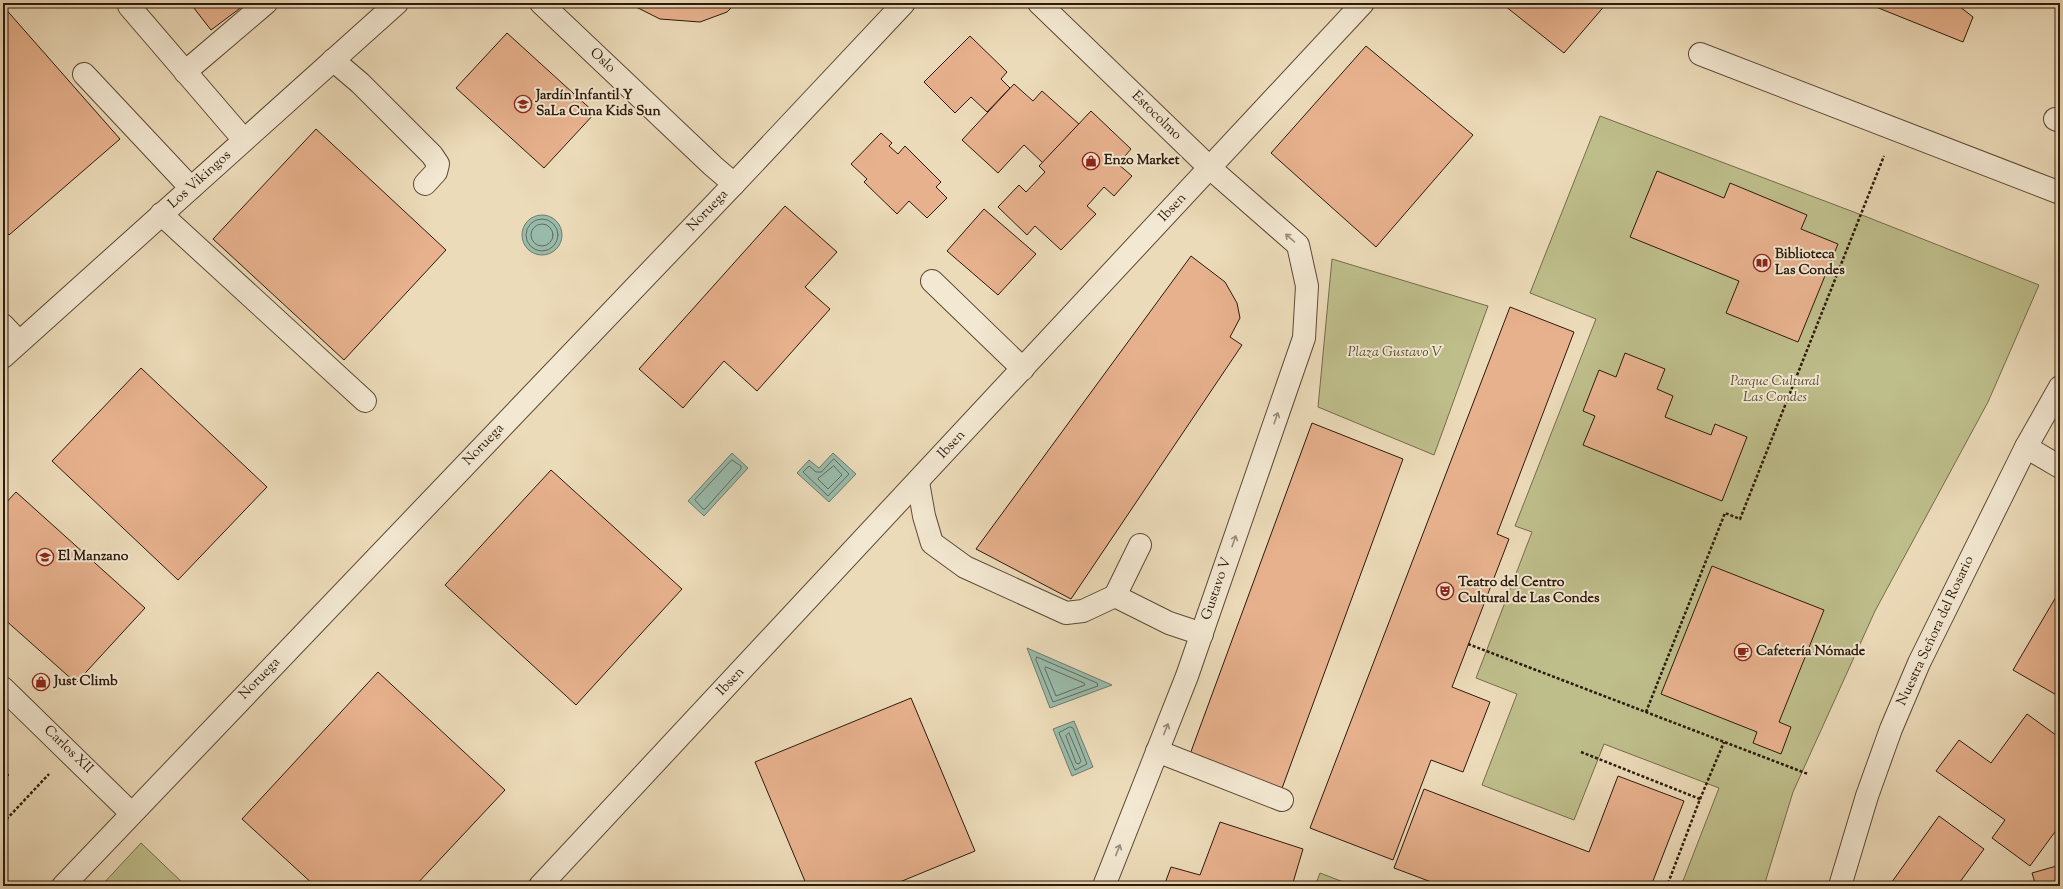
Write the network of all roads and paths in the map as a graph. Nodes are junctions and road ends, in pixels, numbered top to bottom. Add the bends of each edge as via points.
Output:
1 (266, 3) edge
2 (397, 3) edge
3 (540, 3) edge
4 (904, 3) edge
5 (1039, 3) edge
6 (1363, 3) edge
7 (129, 6) dead end
8 (1700, 54) dead end
9 (333, 60) junction
10 (185, 72) junction
11 (84, 74) dead end
12 (1895, 129) junction
13 (244, 140) junction
14 (1210, 168) junction
15 (425, 184) dead end
16 (734, 184) junction
17 (191, 188) junction
18 (2060, 193) edge
19 (162, 214) junction
20 (932, 281) dead end
21 (1307, 286) joint
22 (3, 325) edge
23 (19, 342) junction
24 (3, 357) edge
25 (1023, 369) junction
26 (2060, 387) edge
27 (365, 401) dead end
28 (2026, 447) junction
29 (2060, 467) edge
30 (918, 482) junction
31 (1140, 545) dead end
32 (1115, 596) junction
33 (1202, 634) junction
34 (1468, 644) dead end
35 (3, 688) edge
36 (1646, 712) junction
37 (1724, 742) junction
38 (70, 751) junction
39 (1157, 751) junction
40 (1580, 752) dead end
41 (1808, 774) dead end
42 (1700, 799) junction
43 (1282, 800) dead end
44 (131, 813) junction
45 (3, 823) edge
46 (63, 886) edge
47 (540, 886) edge
48 (1104, 886) edge
49 (1667, 886) edge
50 (1840, 886) edge

1 - 10 street
2 - 9 street, Los Vikingos
3 - 16 street, Oslo
4 - 16 street, Noruega
5 - 14 street, Estocolmo
6 - 14 street, Ibsen
7 - 10 street
8 - 12 street
9 - 13 street, Los Vikingos
9 - 15 street via 360,83 432,155 438,164 436,172
10 - 13 street
11 - 17 street
12 - 18 street
12 - 36 path via 1740,519 1725,513
13 - 17 street, Los Vikingos
21 -> 14 street, Estocolmo via 1298,244
14 - 25 street, Ibsen
16 - 44 street, Noruega
17 - 19 street, Los Vikingos
19 - 23 street, Los Vikingos
19 - 27 street
20 - 25 street
33 -> 21 street, Gustavo V via 1304,338
22 - 23 street
23 - 24 street, Los Vikingos
25 - 30 street, Ibsen
26 - 28 street, Nuestra Señora del Rosario
28 - 29 street
28 - 50 street, Nuestra Señora del Rosario via 1918,663 1867,796
30 - 32 street via 932,543 965,567 1066,613 1083,611
30 - 47 street, Ibsen
31 - 32 street
32 - 33 street via 1169,623
39 -> 33 street, Gustavo V
34 - 36 path
35 - 38 street, Carlos XII
36 - 37 path
37 - 41 path
37 - 42 path
38 - 44 street, Carlos XII
38 - 45 path
39 - 43 street
48 -> 39 street, Gustavo V
40 - 42 path
42 - 49 path
44 - 46 street, Noruega

